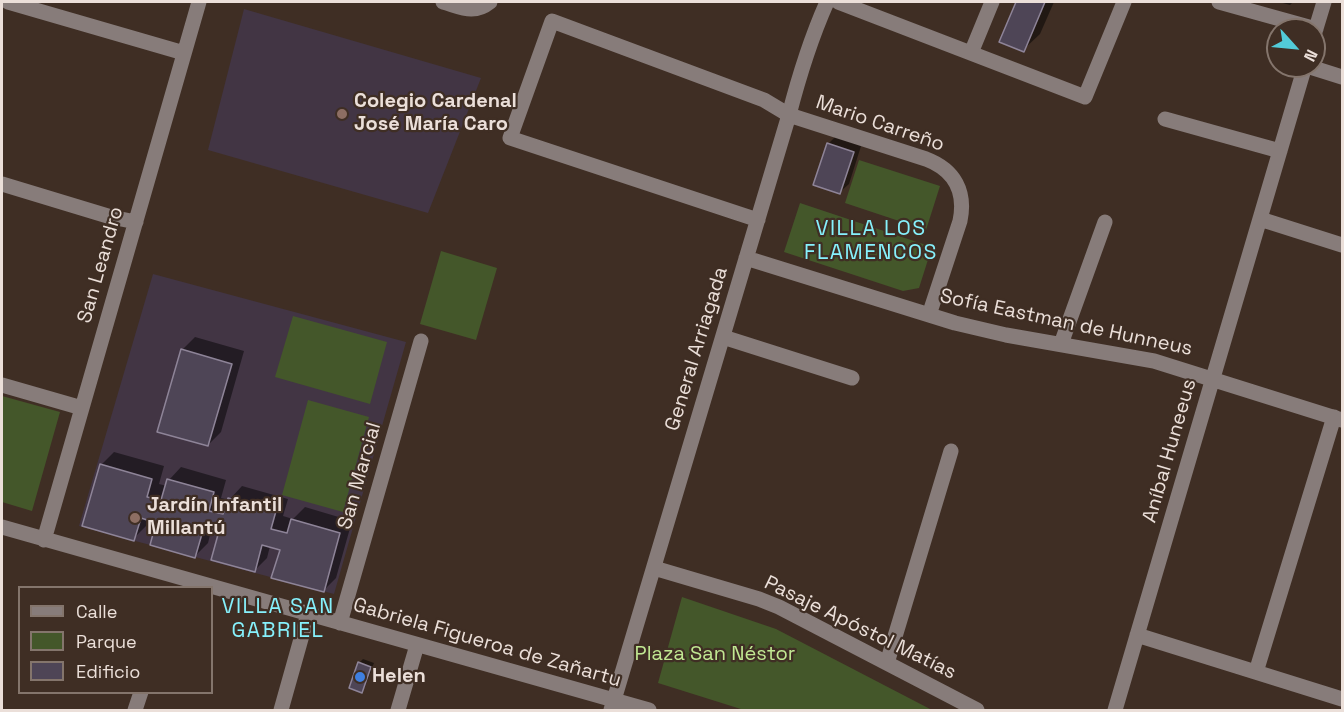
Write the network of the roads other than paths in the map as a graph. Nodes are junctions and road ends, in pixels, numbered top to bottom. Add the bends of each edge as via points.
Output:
1 (8, 2) edge
2 (199, 2) edge
3 (443, 2) edge
4 (490, 2) edge
5 (827, 2) edge
6 (838, 2) edge
7 (992, 2) edge
8 (1124, 2) edge
9 (1219, 2) edge
10 (1324, 2) edge
11 (1270, 18) edge
12 (1319, 18) edge
13 (184, 53) junction
14 (971, 53) junction
15 (1326, 72) edge
16 (1342, 77) edge
17 (1302, 78) edge
18 (789, 115) junction
19 (1165, 119) dead end
20 (1280, 151) junction
21 (2, 184) edge
22 (1260, 219) junction
23 (758, 220) junction
24 (136, 222) junction
25 (1105, 222) dead end
26 (1342, 245) edge
27 (746, 258) junction
28 (929, 315) junction
29 (723, 338) junction
30 (421, 341) dead end
31 (1061, 344) junction
32 (852, 378) dead end
33 (1213, 379) junction
34 (2, 385) edge
35 (82, 408) junction
36 (1338, 418) edge
37 (951, 452) dead end
38 (2, 528) edge
39 (44, 540) junction
40 (654, 568) junction
41 (176, 582) edge
42 (192, 586) edge
43 (213, 591) edge
44 (308, 614) junction
45 (340, 623) junction
46 (1137, 634) junction
47 (417, 645) junction
48 (887, 663) junction
49 (1256, 672) junction
50 (141, 694) edge
51 (1342, 699) edge
52 (612, 705) edge
53 (135, 711) edge
54 (281, 711) edge
55 (398, 711) edge
56 (649, 711) edge
57 (977, 711) edge
58 (1115, 711) edge

1 - 13 street
2 - 13 street, San Leandro
3 - 4 street via 466,9 477,9
5 - 18 street, General Arriagada via 806,54
6 - 14 street
7 - 14 street
8 - 14 street via 1085,97
9 - 11 street
10 - 12 street
13 - 24 street, San Leandro
15 - 16 street
17 - 20 street, Aníbal Huneeus
18 - 23 street, General Arriagada
18 - 23 street, Mario Carreño via 764,100 552,21 510,138
18 - 28 street, Mario Carreño via 935,163 951,175 962,212
19 - 20 street
20 - 22 street, Aníbal Huneeus
21 - 24 street
22 - 26 street
22 - 33 street, Aníbal Huneeus
23 - 27 street, General Arriagada
24 - 35 street, San Leandro
25 - 31 street
27 - 28 street, Sofía Eastman de Hunneus
27 - 29 street, General Arriagada
28 - 31 street, Sofía Eastman de Hunneus
29 - 32 street
29 - 40 street, General Arriagada
30 - 45 street, San Marcial
31 - 33 street, Sofía Eastman de Hunneus via 1154,361
33 - 36 street, Sofía Eastman de Hunneus
33 - 46 street, Aníbal Huneeus
34 - 35 street
35 - 39 street, San Leandro
36 - 49 street
37 - 48 street
38 - 39 street, Gabriela Figueroa de Zañartu
39 - 41 street, Gabriela Figueroa de Zañartu
40 - 48 street, Pasaje Apóstol Matías via 779,607
40 - 52 street, General Arriagada
41 - 42 street, Gabriela Figueroa de Zañartu
43 - 44 street, Gabriela Figueroa de Zañartu
44 - 45 street, Gabriela Figueroa de Zañartu
44 - 54 street
45 - 47 street, Gabriela Figueroa de Zañartu
46 - 49 street
46 - 58 street, Aníbal Huneeus
47 - 52 street, Gabriela Figueroa de Zañartu
47 - 55 street
48 - 57 street, Pasaje Apóstol Matías
49 - 51 street
50 - 53 street
52 - 56 street, Gabriela Figueroa de Zañartu

